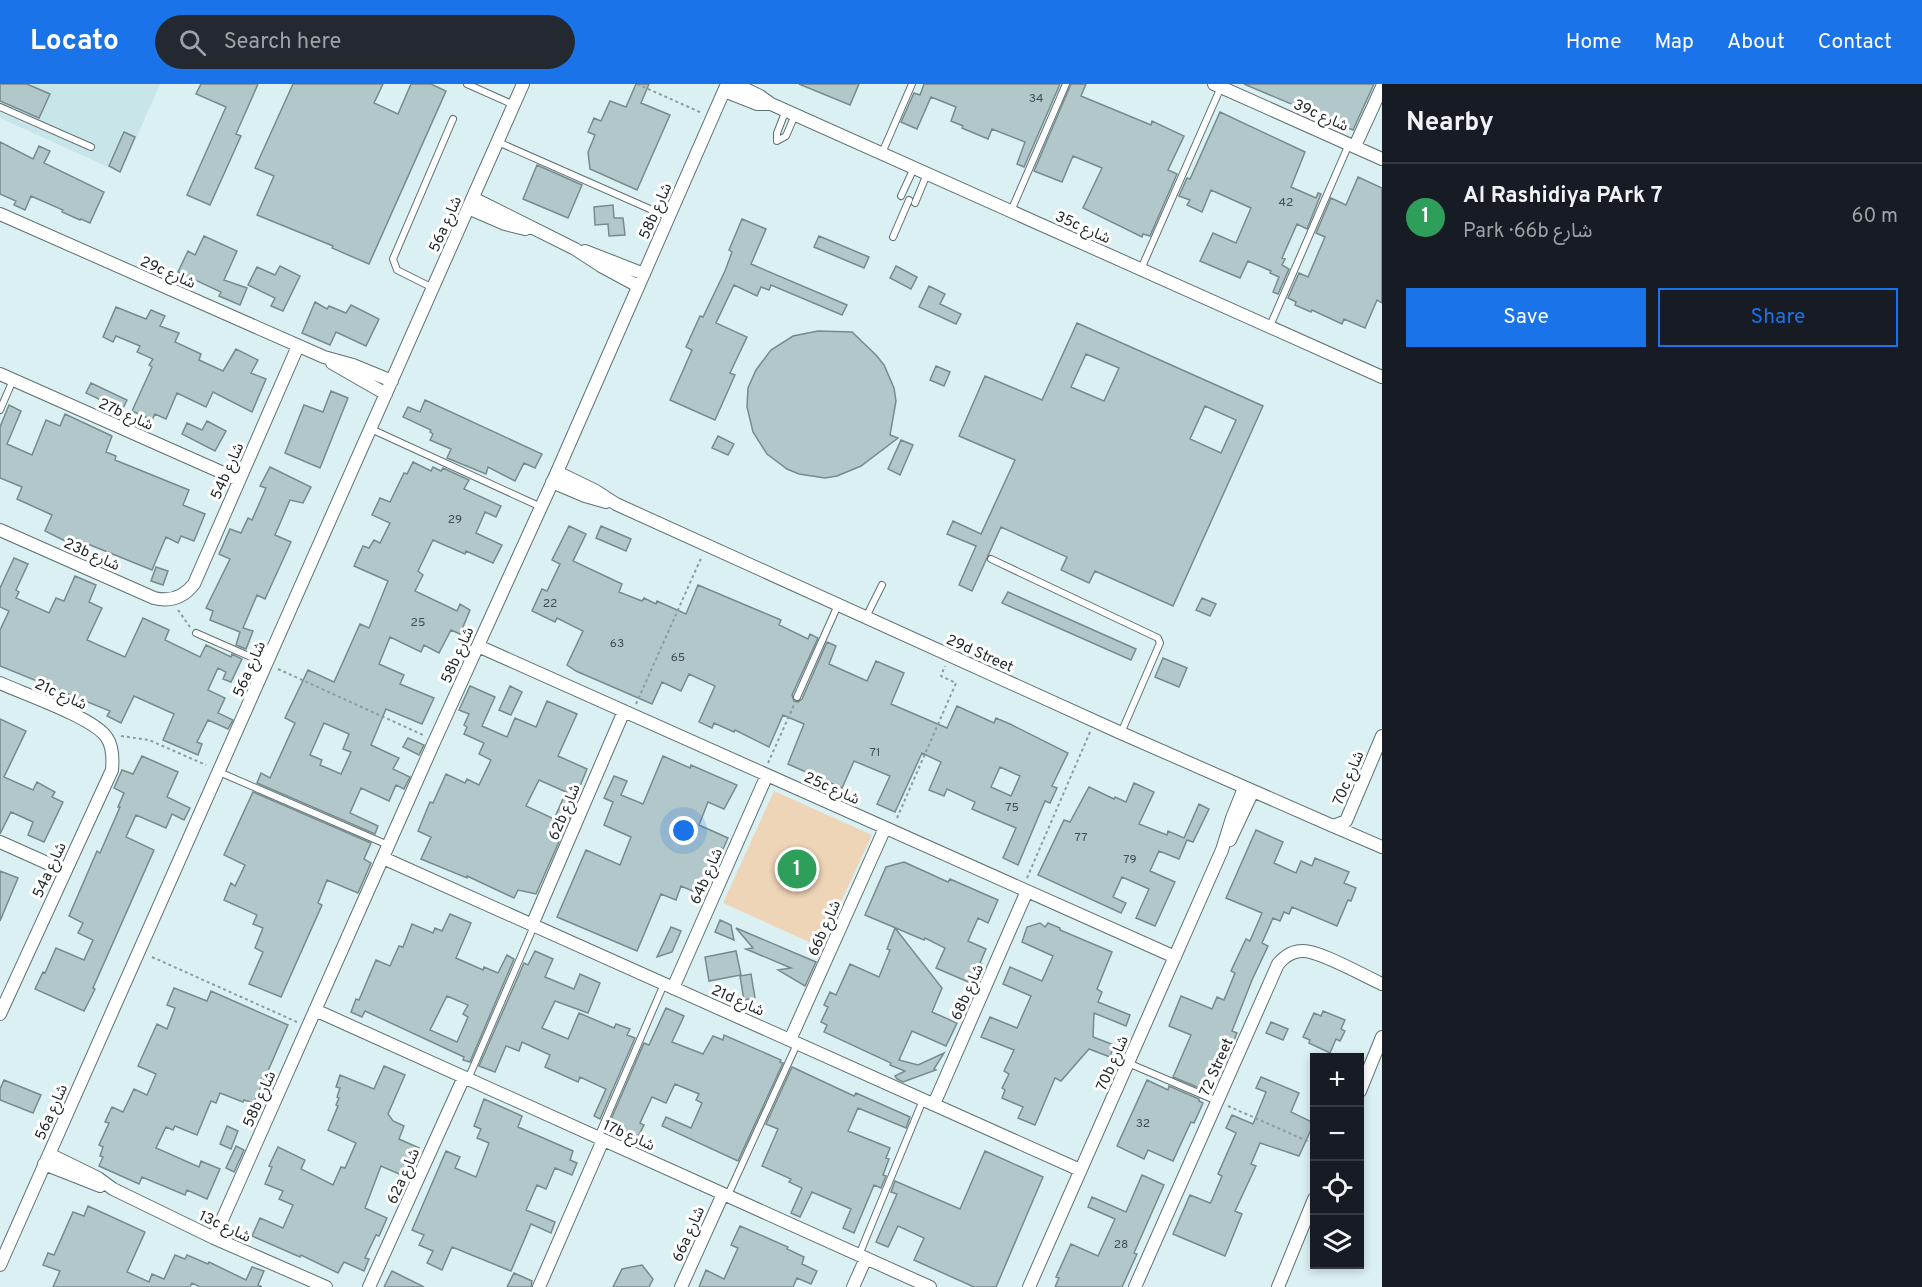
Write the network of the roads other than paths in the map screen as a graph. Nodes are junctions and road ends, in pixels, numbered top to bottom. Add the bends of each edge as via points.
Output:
1 (467, 84) edge
2 (524, 84) edge
3 (912, 84) edge
4 (1066, 84) edge
5 (729, 86) edge
6 (1217, 86) edge
7 (1382, 87) edge
8 (514, 105) junction
9 (0, 107) edge
10 (453, 119) dead end
11 (498, 142) junction
12 (1352, 145) junction
13 (91, 147) dead end
14 (882, 153) junction
15 (1382, 159) edge
16 (914, 167) junction
17 (927, 174) junction
18 (901, 196) dead end
19 (470, 203) junction
20 (1011, 211) junction
21 (0, 214) edge
22 (668, 217) junction
23 (893, 237) dead end
24 (575, 249) junction
25 (1141, 269) junction
26 (644, 274) junction
27 (638, 286) junction
28 (433, 288) junction
29 (1270, 327) junction
30 (298, 346) junction
31 (324, 357) junction
32 (0, 374) edge
33 (1382, 377) edge
34 (13, 380) junction
35 (392, 381) junction
36 (386, 394) junction
37 (0, 410) edge
38 (371, 429) junction
39 (554, 477) junction
40 (239, 480) junction
41 (541, 507) junction
42 (0, 530) edge
43 (991, 559) dead end
44 (882, 585) dead end
45 (174, 599) joint
46 (838, 604) junction
47 (866, 617) junction
48 (196, 633) road end
49 (478, 646) junction
50 (268, 664) junction
51 (0, 683) edge
52 (797, 697) road end
53 (628, 713) junction
54 (1121, 733) junction
55 (1382, 736) edge
56 (107, 737) joint
57 (219, 772) junction
58 (765, 774) junction
59 (1249, 789) junction
60 (1335, 826) junction
61 (889, 829) junction
62 (0, 842) edge
63 (388, 845) junction
64 (1382, 847) edge
65 (383, 858) junction
66 (66, 871) junction
67 (1024, 890) junction
68 (533, 926) junction
69 (1174, 957) junction
70 (1382, 984) edge
71 (669, 986) junction
72 (3, 1001) edge
73 (315, 1010) junction
74 (0, 1014) edge
75 (1382, 1037) edge
76 (794, 1042) junction
77 (1128, 1063) junction
78 (466, 1078) junction
79 (1364, 1079) edge
80 (1217, 1101) junction
81 (928, 1102) junction
82 (601, 1139) junction
83 (46, 1159) junction
84 (1080, 1170) junction
85 (725, 1195) junction
86 (1310, 1209) edge
87 (214, 1238) junction
88 (862, 1256) junction
89 (0, 1265) edge
90 (326, 1287) edge
91 (369, 1287) edge
92 (539, 1287) edge
93 (681, 1287) edge
94 (852, 1287) edge
95 (930, 1287) edge
96 (1029, 1287) edge
97 (1135, 1287) edge
98 (1278, 1287) edge

1 - 8 lane
2 - 8 street, 56a شارع
3 - 14 lane
4 - 20 lane
5 - 14 street, 35c شارع via 757,104 771,104
5 - 22 street, 58b شارع
6 - 12 street, 39c شارع
6 - 25 lane
7 - 12 street
8 - 11 street, 56a شارع
9 - 13 lane
10 - 28 lane via 393,259 397,270
11 - 19 street, 56a شارع
11 - 22 lane
12 - 15 street, 39c شارع
12 - 29 lane
14 - 16 street, 35c شارع
16 - 17 street, 35c شارع
16 - 18 lane
17 - 20 street, 35c شارع
17 - 23 lane
19 - 24 street via 505,224 536,231
19 - 28 street, 56a شارع
20 - 25 street, 35c شارع
21 - 30 street, 29c شارع
22 - 26 street, 58b شارع
24 - 26 street
24 - 27 street
25 - 29 street, 35c شارع
26 - 27 street, 58b شارع
27 - 39 street, 58b شارع
28 - 35 street, 56a شارع
29 - 33 street, 35c شارع
30 - 31 street, 29c شارع
30 - 40 street, 54b شارع
31 - 35 street, 29c شارع
31 - 36 street, 29c شارع
32 - 34 street, 27b شارع
34 - 37 lane
34 - 40 street, 27b شارع
35 - 36 street, 56a شارع
36 - 38 street, 56a شارع
38 - 41 lane
38 - 50 street, 56a شارع
39 - 41 street, 58b شارع
39 - 46 street, 29d Street via 596,491 616,504
40 - 45 street, 54b شارع via 194,584
41 - 49 street, 58b شارع
42 - 45 street, 23b شارع via 154,598
43 - 54 lane via 1158,638 1160,643
44 - 47 lane
46 - 47 street, 29d Street
46 - 52 lane
47 - 54 street, 29d Street
48 - 50 lane
49 - 53 street, 25c شارع
49 - 63 street, 58b شارع
50 - 57 street, 56a شارع
51 - 56 street, 21c شارع via 88,722
53 - 58 street, 25c شارع
53 - 68 street, 62b شارع
54 - 59 street, 29d Street
55 - 60 street, 70c شارع via 1346,821
56 - 66 street, 54a شارع via 112,770
57 - 63 lane
57 - 83 street, 56a شارع
58 - 61 street, 25c شارع
58 - 71 street, 64b شارع
59 - 60 street, 29d Street
59 - 69 street, 70b شارع via 1232,818 1222,850
60 - 64 street, 29d Street
61 - 67 street, 25c شارع
61 - 76 street, 66b شارع
62 - 66 street
63 - 65 street, 58b شارع
65 - 68 street, 21d شارع
65 - 73 street, 58b شارع
66 - 72 street, 54a شارع
67 - 69 street, 25c شارع
67 - 81 street, 68b شارع
68 - 71 street, 21d شارع
68 - 78 lane
69 - 77 street, 70b شارع
70 - 80 street, 72 Street via 1311,952 1288,955 1278,964
71 - 76 street, 21d شارع
71 - 82 lane
72 - 74 street, 54a شارع
73 - 78 street, 17b شارع
73 - 87 street, 58b شارع
75 - 79 street
76 - 81 street, 21d شارع
76 - 85 lane
77 - 80 lane
77 - 84 street, 70b شارع
78 - 82 street, 17b شارع
78 - 91 street, 62a شارع
80 - 97 street, 72 Street
81 - 84 street, 21d شارع
81 - 88 lane
82 - 85 street, 17b شارع
82 - 92 street
83 - 87 street, 13c شارع
83 - 89 street, 56a شارع
84 - 96 street, 70b شارع
85 - 88 street, 17b شارع
85 - 93 street, 66a شارع
86 - 98 street
87 - 90 street, 13c شارع
88 - 94 street
88 - 95 street, 17b شارع

